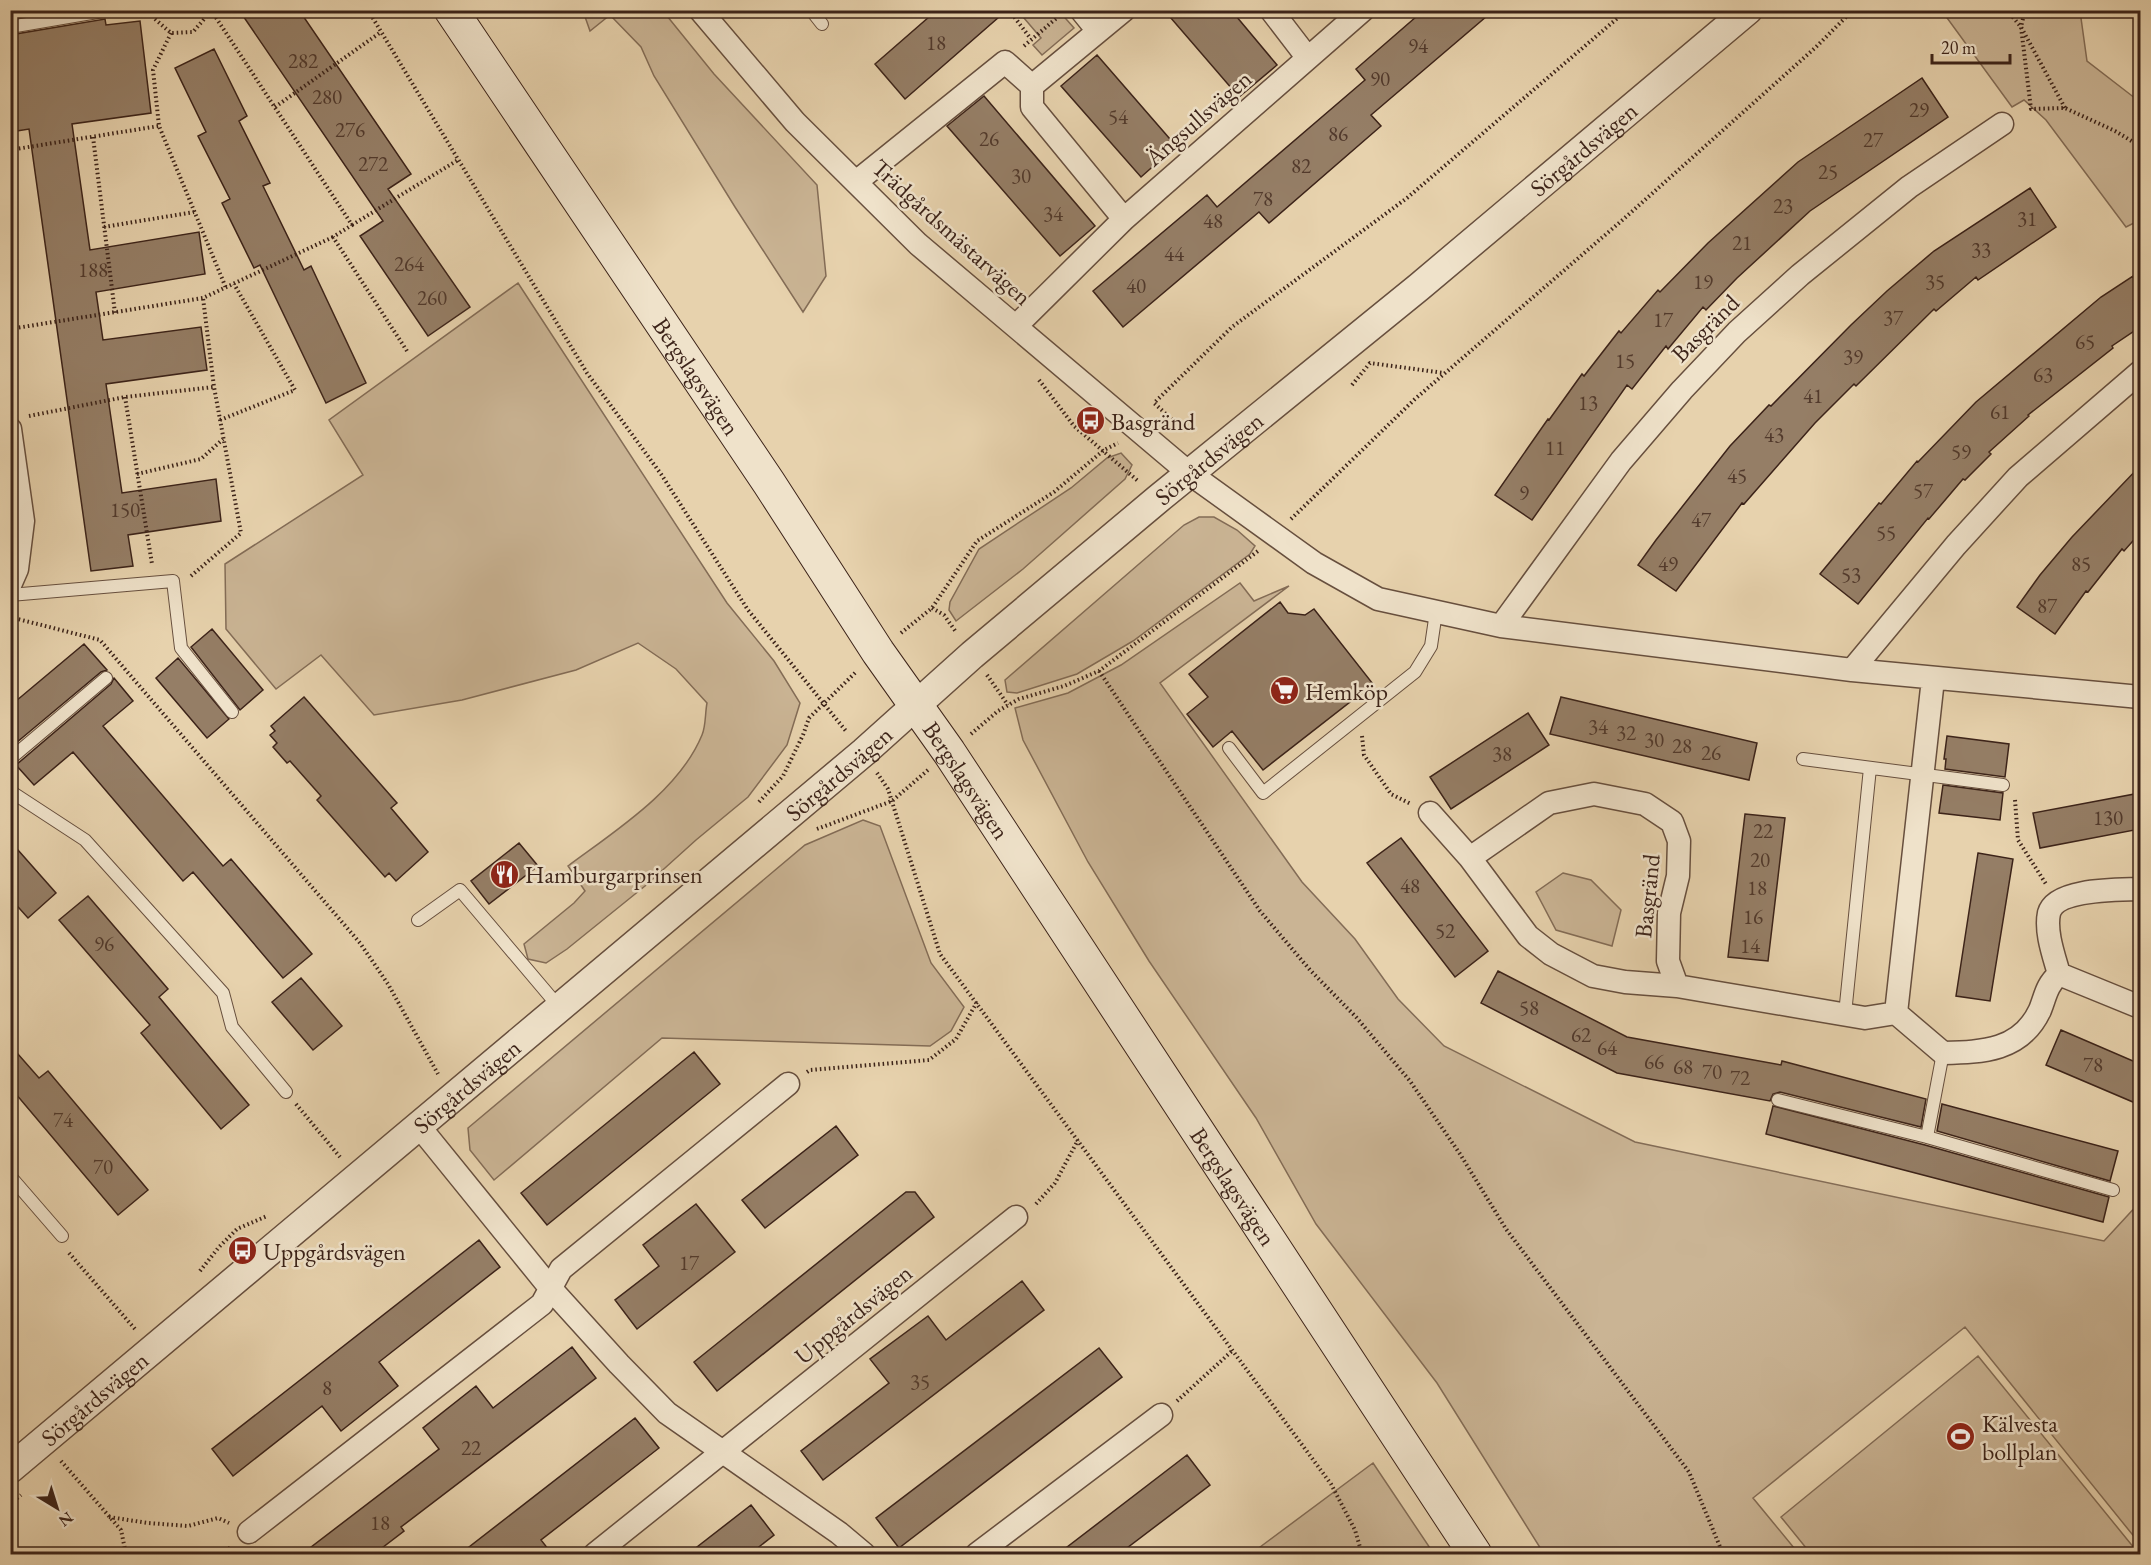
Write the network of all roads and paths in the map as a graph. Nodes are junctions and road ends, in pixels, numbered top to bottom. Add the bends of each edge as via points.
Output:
1 (109, 10) edge
2 (155, 10) edge
3 (368, 10) edge
4 (451, 10) edge
5 (700, 10) edge
6 (811, 10) edge
7 (1009, 10) edge
8 (1065, 10) edge
9 (1081, 10) edge
10 (1124, 10) edge
11 (1271, 10) edge
12 (1363, 10) edge
13 (1627, 10) edge
14 (1748, 10) edge
15 (1853, 10) edge
16 (2007, 10) edge
17 (2025, 10) edge
18 (211, 11) edge
19 (822, 24) dead end
20 (10, 27) edge
21 (2021, 27) junction
22 (1098, 31) junction
23 (381, 32) junction
24 (171, 33) junction
25 (1031, 39) junction
26 (1307, 57) junction
27 (1005, 63) junction
28 (1032, 86) junction
29 (275, 107) junction
30 (2066, 108) junction
31 (2002, 124) dead end
32 (159, 126) junction
33 (93, 137) junction
34 (2140, 146) edge
35 (10, 150) edge
36 (458, 160) junction
37 (856, 182) junction
38 (194, 212) junction
39 (1124, 219) junction
40 (352, 225) junction
41 (104, 227) junction
42 (333, 237) junction
43 (234, 284) junction
44 (226, 288) junction
45 (203, 298) junction
46 (115, 313) junction
47 (1016, 326) junction
48 (10, 329) edge
49 (407, 351) dead end
50 (2140, 372) edge
51 (1444, 373) junction
52 (1352, 385) dead end
53 (214, 387) junction
54 (125, 397) junction
55 (220, 420) junction
56 (16, 423) edge
57 (224, 439) junction
58 (1157, 446) junction
59 (1190, 473) junction
60 (137, 474) junction
61 (1276, 534) junction
62 (154, 583) junction
63 (10, 585) edge
64 (174, 590) junction
65 (10, 595) edge
66 (1436, 612) junction
67 (10, 617) edge
68 (1501, 626) junction
69 (878, 652) junction
70 (1852, 670) junction
71 (1099, 671) junction
72 (106, 678) dead end
73 (1933, 679) junction
74 (2140, 697) edge
75 (823, 703) junction
76 (917, 706) junction
77 (232, 712) dead end
78 (1360, 715) junction
79 (1229, 748) dead end
80 (949, 752) junction
81 (864, 753) junction
82 (10, 759) edge
83 (1803, 759) dead end
84 (1870, 768) junction
85 (1923, 774) junction
86 (2003, 785) joint
87 (10, 791) edge
88 (892, 801) junction
89 (1430, 813) joint
90 (1470, 858) junction
91 (2140, 889) edge
92 (2057, 902) junction
93 (418, 920) dead end
94 (2059, 974) junction
95 (1677, 986) junction
96 (977, 1002) junction
97 (559, 1007) junction
98 (2140, 1007) edge
99 (1896, 1013) junction
100 (1845, 1014) junction
101 (1943, 1053) junction
102 (438, 1074) dead end
103 (788, 1083) joint
104 (286, 1092) joint
105 (1778, 1100) dead end
106 (418, 1125) junction
107 (1927, 1137) junction
108 (1078, 1140) junction
109 (340, 1157) dead end
110 (10, 1176) edge
111 (2114, 1190) dead end
112 (1016, 1217) joint
113 (62, 1236) joint
114 (551, 1289) junction
115 (135, 1329) dead end
116 (1232, 1351) junction
117 (1161, 1415) joint
118 (43, 1441) junction
119 (723, 1453) junction
120 (10, 1469) edge
121 (109, 1517) junction
122 (249, 1532) joint
123 (126, 1554) edge
124 (595, 1554) edge
125 (864, 1554) edge
126 (977, 1554) edge
127 (1362, 1554) edge
128 (1475, 1554) edge
129 (1723, 1554) edge

1 - 20 lane
2 - 24 path via 155,19
3 - 23 path
4 - 69 main road, Bergslagsvägen
5 - 37 street, Trädgårdsmästarvägen via 795,122
6 - 19 lane
7 - 25 path
8 - 25 path
9 - 22 street
10 - 22 street
11 - 26 street
12 - 26 street, Ängsullsvägen
13 - 58 path via 1407,198 1233,327 1154,403 1178,425
14 - 59 street, Sörgårdsvägen via 1419,287
15 - 51 path via 1628,215
16 - 21 path
17 - 21 path
18 - 24 path via 193,32
18 - 29 path
21 - 30 path
21 - 30 path via 2031,109
22 - 28 street
23 - 29 path
23 - 36 path
24 - 32 path via 153,70
25 - 27 path
26 - 39 street, Ängsullsvägen
27 - 28 street
27 - 37 street
28 - 39 street via 1032,107
29 - 40 path
30 - 34 path
31 - 68 street, Basgränd via 1909,187 1800,274 1737,332 1621,461
32 - 33 path
32 - 38 path
33 - 35 path
33 - 41 path
36 - 40 path
36 - 75 path via 587,373 661,474 748,610
37 - 47 street, Trädgårdsmästarvägen via 918,244
38 - 41 path
38 - 44 path
39 - 47 street, Ängsullsvägen
40 - 42 path
41 - 46 path
42 - 43 path
42 - 49 path
43 - 44 path
43 - 55 path via 295,390
44 - 45 path
45 - 46 path
45 - 53 path
46 - 48 path
47 - 58 street, Trädgårdsmästarvägen
50 - 70 street via 2018,477
51 - 52 path via 1370,363
51 - 61 path
53 - 54 path
53 - 55 path
54 - 56 path
54 - 60 path
55 - 57 path
56 - 63 street via 24,521 17,569
57 - 60 path via 201,459
57 - 64 path via 241,533
58 - 59 street, Trädgårdsmästarvägen
58 - 69 path via 1143,463 1120,442 1104,450 1054,492 977,542 932,608
59 - 61 street
59 - 76 street, Sörgårdsvägen via 972,655
60 - 62 path
61 - 66 street via 1314,563 1378,599
61 - 71 path
62 - 64 lane via 173,581
62 - 65 lane
64 - 77 lane via 181,648
66 - 68 street
66 - 78 lane via 1431,646 1415,672
67 - 102 path via 100,640 360,944 388,984
68 - 70 street
69 - 75 path
69 - 76 main road, Bergslagsvägen
70 - 73 street
71 - 80 path via 1019,699 998,711
71 - 129 path via 1260,911 1410,1082 1506,1229 1689,1472
72 - 82 lane
73 - 74 street
73 - 85 street
75 - 81 path
76 - 80 main road, Bergslagsvägen
76 - 81 street, Sörgårdsvägen
78 - 79 lane via 1263,793
78 - 89 path via 1364,755 1391,794
80 - 88 path
80 - 128 main road, Bergslagsvägen
81 - 88 path
81 - 97 street, Sörgårdsvägen
83 - 84 lane
84 - 85 lane
84 - 100 lane
85 - 86 lane
85 - 99 street
86 - 92 path via 2015,798 2018,840
87 - 104 lane via 85,840 223,993 232,1027
88 - 96 path via 940,954
89 - 90 street
90 - 95 street via 1528,936 1551,954 1593,976
90 - 95 street, Basgränd via 1549,803 1594,794 1645,804 1672,822 1679,841 1678,876 1669,913 1668,961
91 - 92 street via 2068,896
92 - 94 street via 2049,912 2049,936
93 - 97 lane via 460,890
94 - 98 street
94 - 101 street via 2050,983 2039,1012 2022,1036 1996,1048
95 - 100 street
96 - 103 path via 956,1039 929,1060 810,1070
96 - 108 path
97 - 106 street, Sörgårdsvägen
99 - 100 street via 1865,1018
99 - 101 street
101 - 107 lane
103 - 114 street via 561,1269
104 - 109 path
105 - 107 lane
106 - 114 street
106 - 118 street, Sörgårdsvägen
107 - 111 lane
108 - 112 path via 1055,1183
108 - 116 path
110 - 113 lane
112 - 119 street, Uppgårdsvägen
113 - 115 path via 67,1251
114 - 119 street via 668,1413
114 - 122 street via 542,1304
116 - 117 path
116 - 127 path via 1330,1484 1355,1530
117 - 126 street
118 - 120 street, Sörgårdsvägen
118 - 121 path
119 - 124 street, Uppgårdsvägen
119 - 125 street
121 - 122 path via 188,1526 218,1518
121 - 123 path via 121,1530

